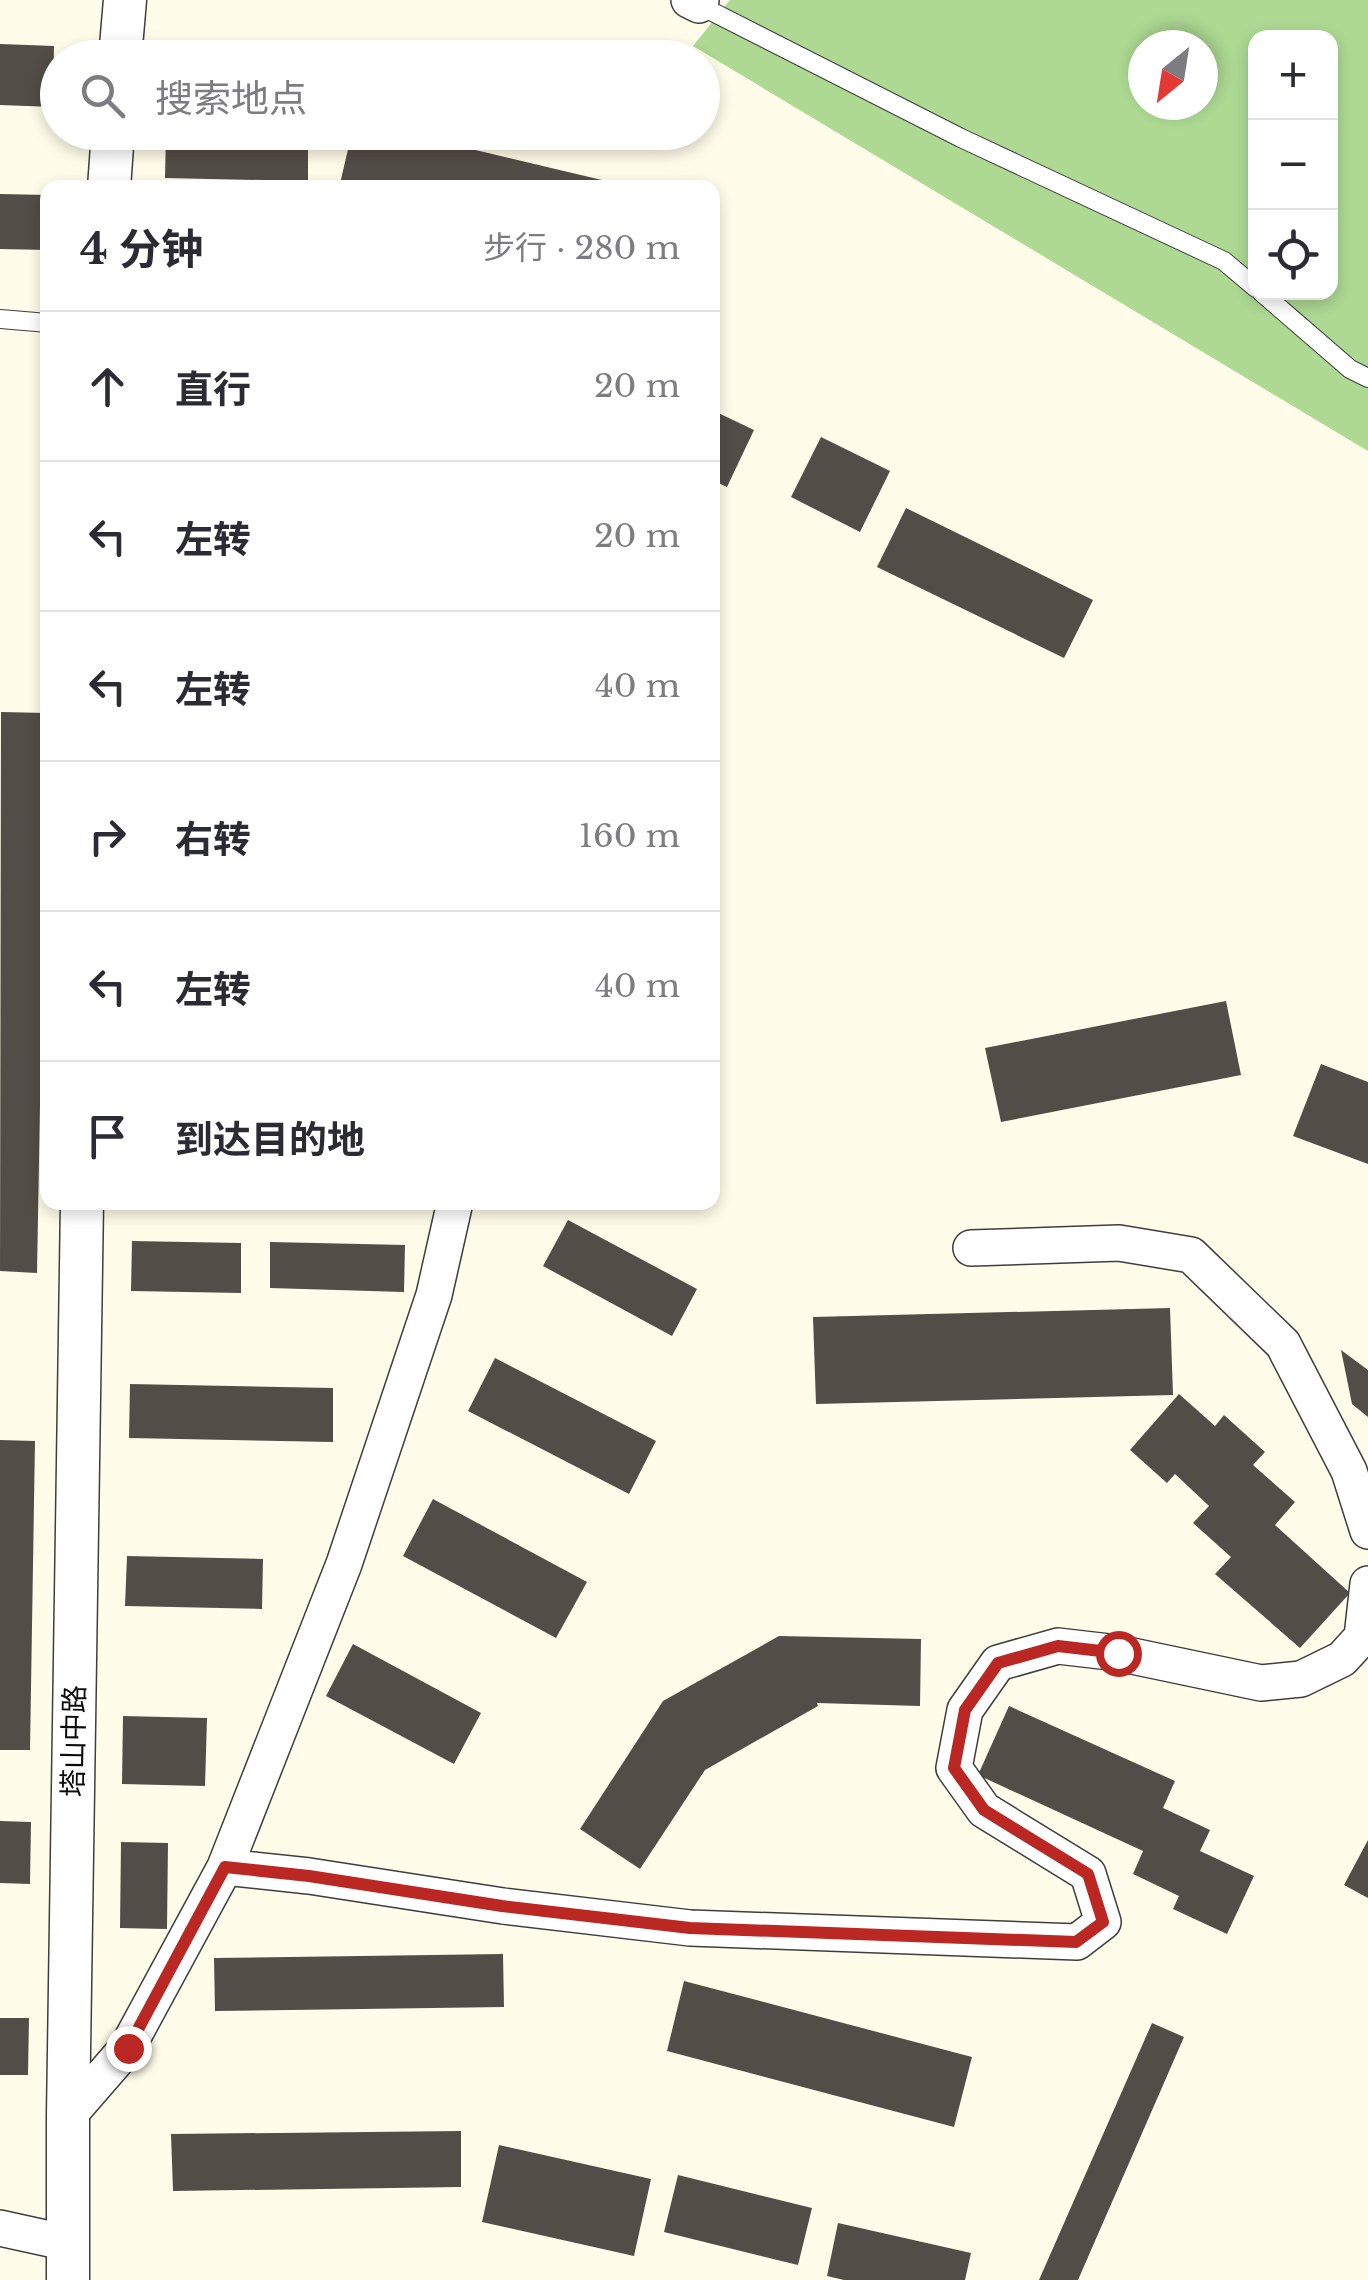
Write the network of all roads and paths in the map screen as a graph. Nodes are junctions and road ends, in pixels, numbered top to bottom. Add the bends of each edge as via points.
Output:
1 (125, 0) edge
2 (696, 2) edge
3 (122, 40) edge
4 (112, 150) edge
5 (110, 180) edge
6 (1248, 281) edge
7 (1270, 300) edge
8 (0, 319) edge
9 (40, 323) edge
10 (1368, 378) edge
11 (82, 1210) edge
12 (453, 1210) edge
13 (971, 1248) dead end
14 (1368, 1531) edge
15 (1368, 1584) edge
16 (225, 1867) junction
17 (68, 2116) junction
18 (0, 2228) edge
19 (68, 2262) edge

1 - 3 street
2 - 6 lane via 961,138 1224,260
4 - 5 street
7 - 10 lane
8 - 9 lane
11 - 17 street, 塔山中路
12 - 16 street via 434,1295 350,1546
13 - 14 street via 1119,1243 1191,1255 1283,1344 1348,1471
15 - 16 street via 1362,1637 1342,1660 1301,1679 1260,1682 1058,1646 998,1663 965,1710 954,1768 984,1810 1088,1874 1103,1922 1076,1942 690,1928
16 - 17 street via 128,2048
17 - 19 street, 塔山中路
18 - 19 street

